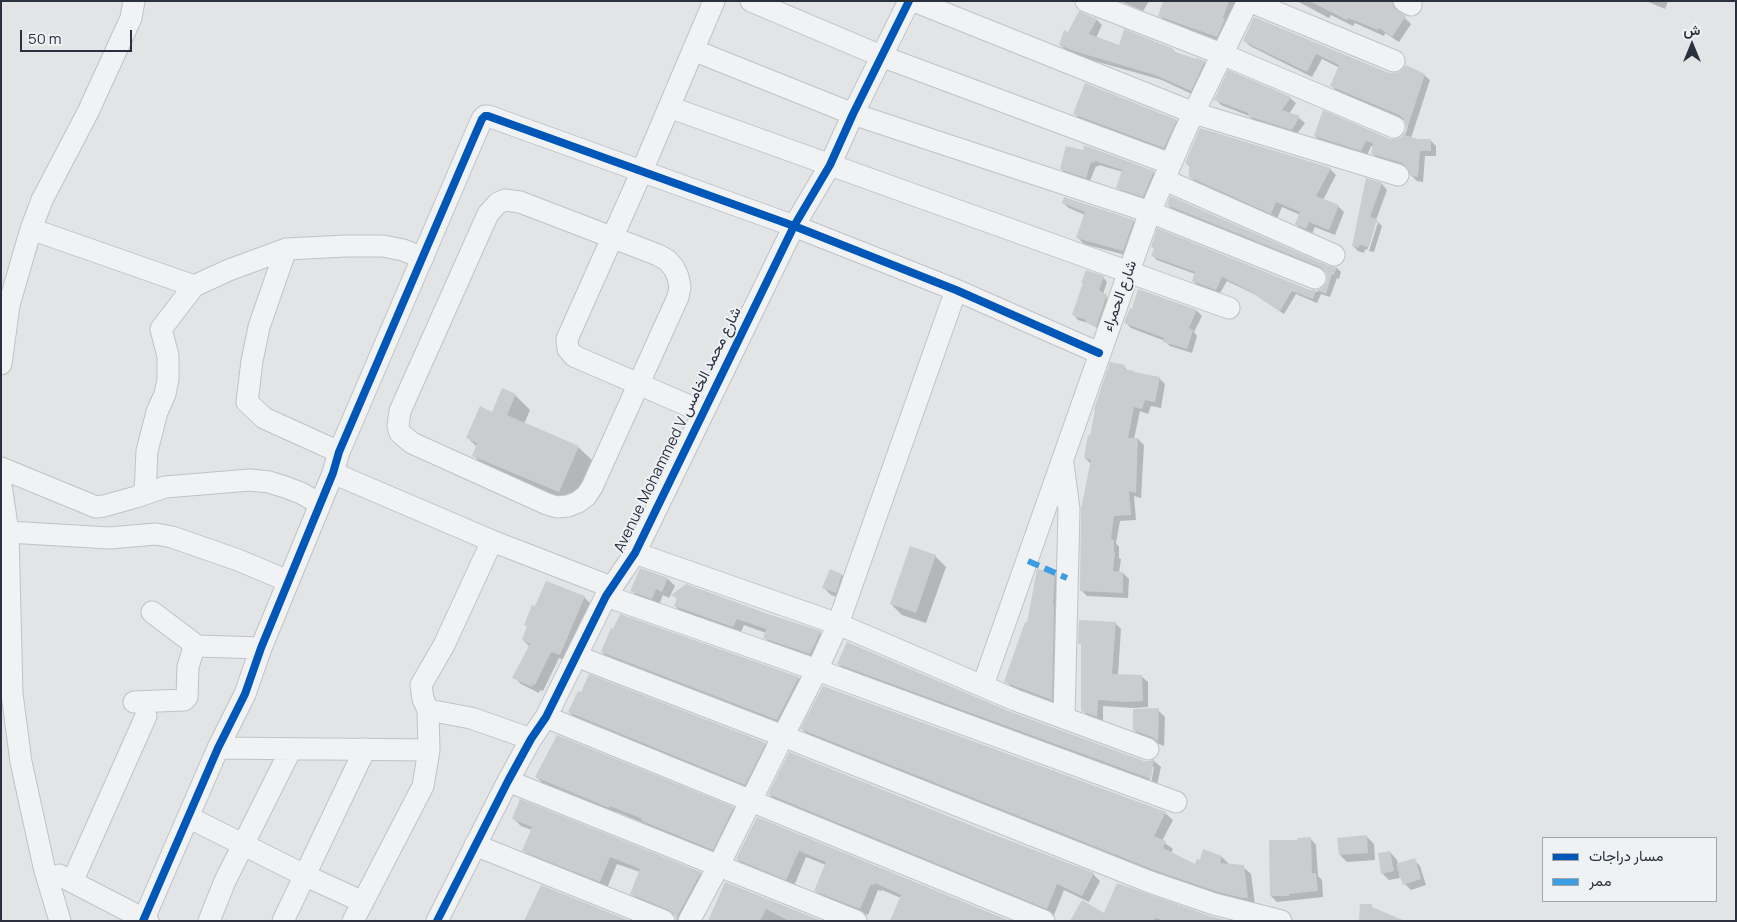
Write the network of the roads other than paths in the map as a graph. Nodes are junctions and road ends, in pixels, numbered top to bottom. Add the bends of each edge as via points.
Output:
1 (714, 1) edge
2 (751, 1) edge
3 (909, 1) edge
4 (914, 1) edge
5 (1086, 1) edge
6 (1248, 1) edge
7 (135, 7) edge
8 (693, 50) junction
9 (1224, 54) junction
10 (881, 56) junction
11 (1394, 61) dead end
12 (669, 107) junction
13 (1194, 113) junction
14 (853, 114) junction
15 (1394, 127) dead end
16 (830, 165) junction
17 (642, 171) junction
18 (1168, 172) junction
19 (1398, 175) dead end
20 (1150, 212) junction
21 (794, 226) junction
22 (31, 229) junction
23 (612, 238) junction
24 (286, 249) junction
25 (1334, 255) dead end
26 (423, 258) junction
27 (1129, 270) junction
28 (1315, 278) dead end
29 (194, 286) junction
30 (956, 290) junction
31 (1229, 308) dead end
32 (1099, 353) junction
33 (1, 364) edge
34 (639, 384) junction
35 (703, 412) junction
36 (339, 452) junction
37 (1063, 461) junction
38 (1, 468) edge
39 (333, 473) junction
40 (1, 485) edge
41 (145, 493) junction
42 (320, 504) junction
43 (8, 532) junction
44 (492, 541) junction
45 (635, 553) junction
46 (288, 581) junction
47 (608, 591) junction
48 (152, 612) dead end
49 (838, 624) junction
50 (197, 646) junction
51 (261, 648) junction
52 (576, 656) junction
53 (817, 670) junction
54 (984, 685) junction
55 (428, 710) junction
56 (546, 717) junction
57 (1064, 718) junction
58 (783, 736) junction
59 (531, 739) junction
60 (218, 748) junction
61 (291, 749) junction
62 (364, 749) junction
63 (1148, 749) dead end
64 (429, 750) junction
65 (508, 781) junction
66 (750, 801) junction
67 (1176, 802) dead end
68 (188, 818) junction
69 (244, 844) junction
70 (475, 845) junction
71 (719, 865) junction
72 (44, 867) junction
73 (304, 875) junction
74 (72, 882) junction
75 (364, 902) junction
76 (145, 920) edge
77 (442, 920) edge
78 (60, 921) edge
79 (209, 921) edge
80 (282, 921) edge
81 (354, 921) edge
82 (664, 921) edge
83 (689, 921) edge
84 (856, 921) edge
85 (1044, 921) edge
86 (1281, 921) edge

1 - 8 street
2 - 10 street
3 - 10 street, Avenue Mohammed V شارع محمد الخامس
4 - 13 street
5 - 9 street
6 - 9 street, شارع الحمراء
6 - 11 street
7 - 22 street
8 - 12 street
8 - 14 street
9 - 13 street, شارع الحمراء
9 - 15 street
10 - 14 street, Avenue Mohammed V شارع محمد الخامس
10 - 18 street
12 - 16 street
12 - 17 street
13 - 18 street, شارع الحمراء
13 - 19 street
14 - 16 street, Avenue Mohammed V شارع محمد الخامس
14 - 20 street
16 - 21 street, Avenue Mohammed V شارع محمد الخامس
16 - 27 street
17 - 21 street
17 - 23 street
17 - 26 street via 485,116
18 - 20 street, شارع الحمراء
18 - 25 street
20 - 27 street, شارع الحمراء
20 - 28 street
21 - 30 street
21 - 35 street, Avenue Mohammed V شارع محمد الخامس
22 - 29 street
22 - 33 street via 9,305
23 - 34 street via 667,260 674,268 680,287
23 - 34 street via 568,334 567,344 574,356
23 - 34 street via 513,200 492,207 400,411 398,426 400,433 412,443 547,504 568,506 582,499 592,487
24 - 26 street via 383,246
24 - 29 street
24 - 36 street via 259,327 247,402 264,418
26 - 36 street
27 - 31 street
27 - 32 street, شارع الحمراء
29 - 41 street via 162,329 168,356 168,379 147,451
30 - 32 street
30 - 49 street
32 - 37 street, شارع الحمراء
34 - 35 street
35 - 45 street, Avenue Mohammed V شارع محمد الخامس
36 - 39 street
37 - 54 street, شارع الحمراء
37 - 57 street via 1069,510
38 - 41 street via 96,507
39 - 42 street
39 - 44 street
40 - 43 street
41 - 42 street via 166,487 250,480 285,487
42 - 46 street
43 - 46 street via 109,538 156,534 238,560
43 - 72 street via 12,694 21,762
44 - 47 street
44 - 55 street via 444,645 421,684
45 - 47 street, Avenue Mohammed V شارع محمد الخامس
45 - 49 street
46 - 51 street
47 - 52 street, Avenue Mohammed V شارع محمد الخامس
47 - 53 street
48 - 50 street
49 - 53 street
49 - 54 street
50 - 51 street
50 - 74 street via 188,667 187,697 140,709
51 - 60 street via 245,694
52 - 56 street, Avenue Mohammed V شارع محمد الخامس
52 - 58 street
53 - 58 street
53 - 67 street
54 - 57 street
55 - 59 street via 471,718
55 - 64 street
56 - 59 street, Avenue Mohammed V شارع محمد الخامس
56 - 66 street
57 - 63 street
58 - 66 street
58 - 86 street via 1150,882 1214,904
59 - 65 street, Avenue Mohammed V شارع محمد الخامس
60 - 61 street
60 - 68 street
61 - 62 street
61 - 69 street
62 - 64 street
62 - 73 street
64 - 75 street via 422,786
65 - 70 street, Avenue Mohammed V شارع محمد الخامس
65 - 71 street
66 - 71 street
66 - 85 street
68 - 69 street
68 - 76 street
69 - 73 street
69 - 79 street
70 - 77 street, Avenue Mohammed V شارع محمد الخامس
70 - 82 street
71 - 83 street
71 - 84 street
72 - 74 street
72 - 78 street
73 - 75 street
73 - 80 street
74 - 76 street
75 - 81 street

